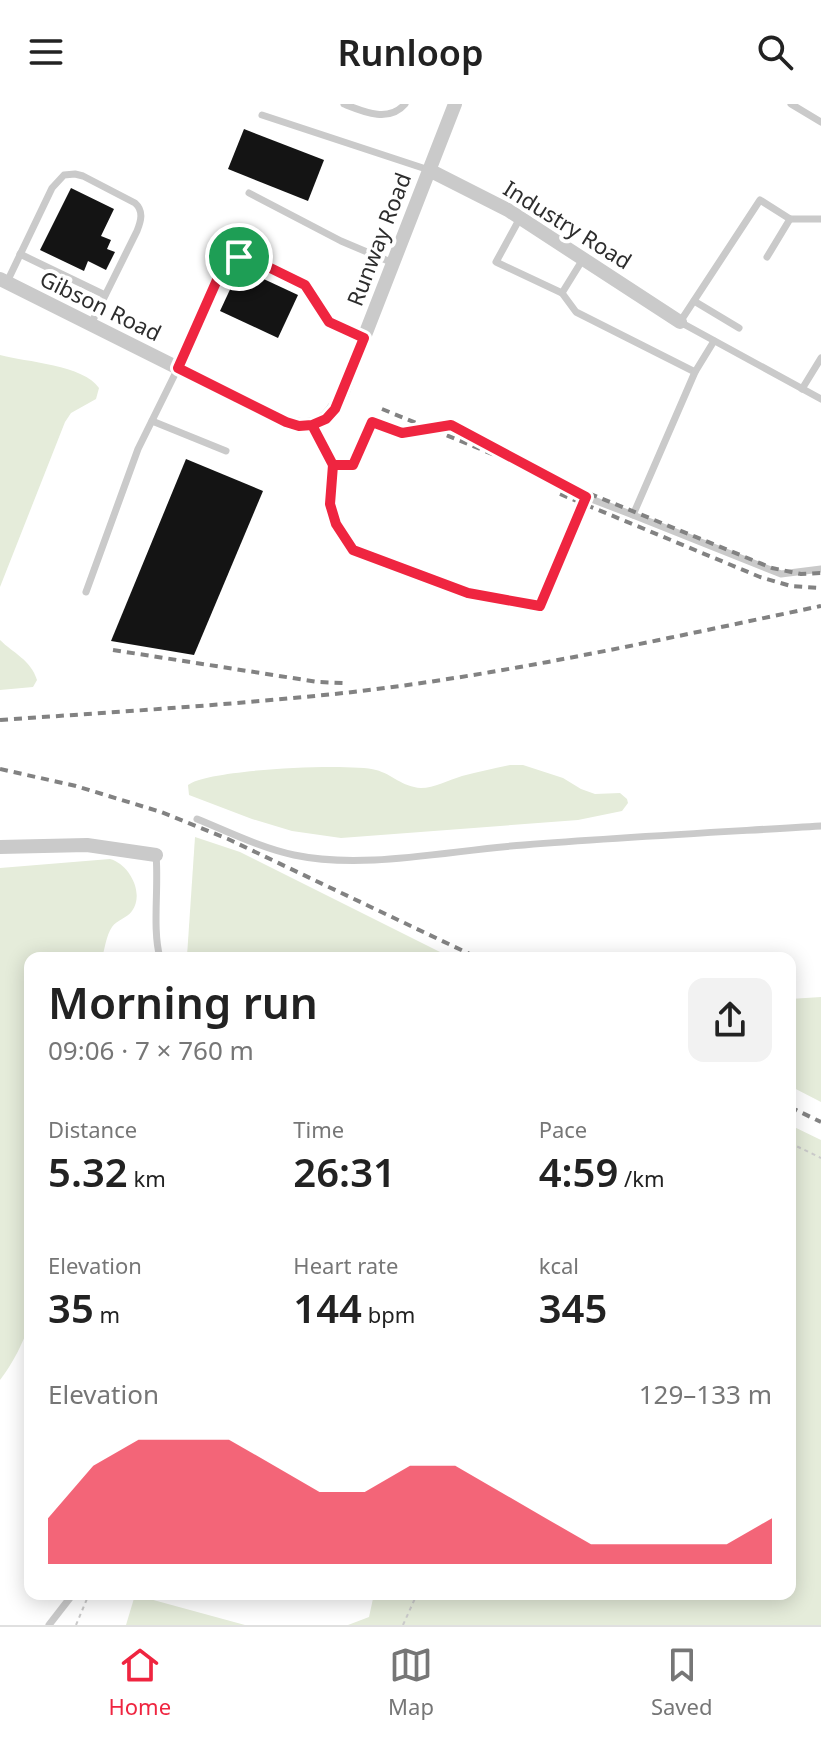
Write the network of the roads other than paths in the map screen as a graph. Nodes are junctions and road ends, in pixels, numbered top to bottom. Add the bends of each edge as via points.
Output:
1 (344, 104) edge
2 (405, 104) edge
3 (455, 104) edge
4 (791, 104) edge
5 (359, 107) edge
6 (262, 115) dead end
7 (821, 122) edge
8 (429, 170) junction
9 (249, 193) dead end
10 (520, 218) junction
11 (790, 219) junction
12 (821, 219) edge
13 (20, 254) junction
14 (767, 257) dead end
15 (583, 259) junction
16 (393, 263) junction
17 (3, 281) edge
18 (562, 293) junction
19 (105, 295) junction
20 (694, 301) junction
21 (680, 322) junction
22 (91, 324) junction
23 (739, 328) dead end
24 (364, 338) junction
25 (714, 341) junction
26 (821, 358) edge
27 (178, 368) junction
28 (695, 372) junction
29 (802, 389) junction
30 (821, 399) edge
31 (152, 421) junction
32 (312, 425) junction
33 (226, 451) dead end
34 (333, 465) junction
35 (586, 497) junction
36 (633, 515) junction
37 (821, 569) edge
38 (86, 592) dead end
39 (197, 819) dead end
40 (821, 826) edge
41 (0, 847) edge
42 (156, 855) joint
43 (159, 952) edge
44 (68, 1600) edge
45 (49, 1625) edge

1 - 5 lane
2 - 5 lane via 394,114 382,115
3 - 8 street, Runway Road
4 - 7 lane
6 - 8 lane
8 - 10 street, Industry Road
8 - 16 street, Runway Road
9 - 16 lane
10 - 15 street, Industry Road
10 - 18 lane via 496,262
11 - 12 lane
11 - 14 lane
11 - 20 lane via 760,200
13 - 17 lane
13 - 19 lane
13 - 19 lane via 60,178 83,176 135,203 141,212
15 - 18 lane
15 - 21 street, Industry Road
16 - 24 street, Runway Road
17 - 22 street, Gibson Road
18 - 28 lane via 576,312
19 - 22 lane
20 - 21 lane
20 - 23 lane
21 - 25 lane
22 - 27 street, Gibson Road
24 - 27 lane via 329,322 305,285 239,257 221,271
24 - 32 street, Runway Road via 335,409
25 - 28 lane
25 - 29 lane
26 - 29 lane
27 - 31 lane
27 - 32 street, Gibson Road via 286,422
28 - 36 lane
29 - 30 lane
31 - 33 lane
31 - 38 lane
32 - 34 lane
34 - 35 lane via 353,465 372,422 402,433 451,425
34 - 35 lane via 330,504 353,550 468,593 540,606
35 - 36 lane
36 - 37 lane via 781,574
39 - 40 lane via 293,855 369,861 523,845
41 - 42 street via 87,845
42 - 43 lane
44 - 45 lane

